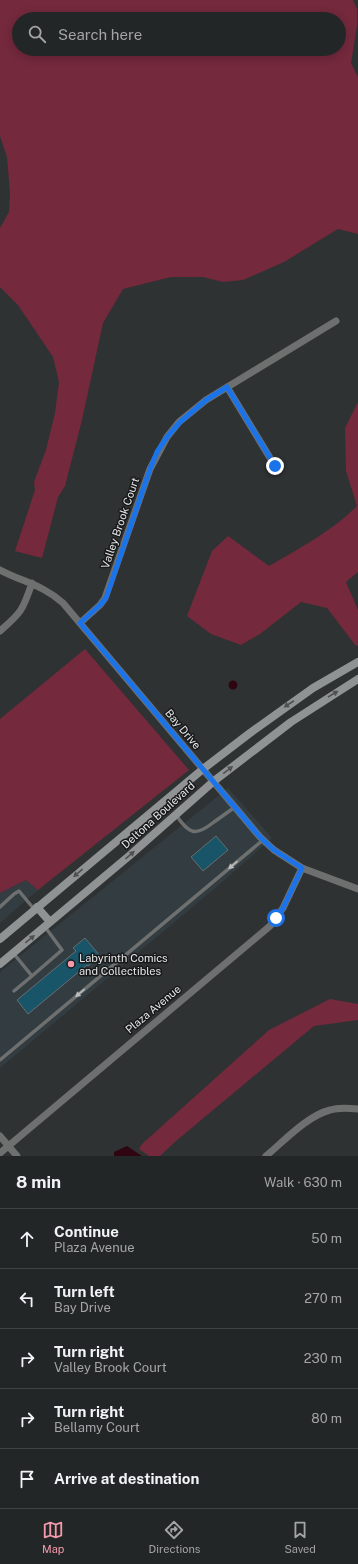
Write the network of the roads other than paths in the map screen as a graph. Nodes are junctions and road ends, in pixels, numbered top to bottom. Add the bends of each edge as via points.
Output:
1 (336, 321) dead end
2 (227, 387) junction
3 (275, 466) dead end
4 (0, 570) edge
5 (32, 583) junction
6 (80, 623) junction
7 (0, 631) edge
8 (358, 662) edge
9 (358, 679) edge
10 (203, 769) junction
11 (214, 781) junction
12 (235, 807) junction
13 (175, 814) junction
14 (263, 840) junction
15 (302, 868) junction
16 (358, 889) edge
17 (0, 906) edge
18 (36, 908) junction
19 (47, 924) junction
20 (0, 939) edge
21 (13, 953) junction
22 (0, 964) edge
23 (32, 976) junction
24 (14, 990) dead end
25 (0, 1060) edge
26 (358, 1109) edge
27 (0, 1136) edge
28 (8, 1146) junction
29 (0, 1152) edge
30 (17, 1156) edge
31 (266, 1156) edge

1 - 2 street, Valley Brook Court
2 - 3 street
2 - 6 street, Valley Brook Court via 184,418 157,452 106,598
4 - 5 street, Bay Drive
5 - 6 street, Bay Drive via 53,594
5 - 7 street via 22,611
6 - 10 street, Bay Drive
8 -> 10 main road, Deltona Boulevard via 282,709
11 -> 9 main road, Deltona Boulevard via 291,722
10 - 11 street, Bay Drive
10 -> 18 main road, Deltona Boulevard
11 - 12 street, Bay Drive
11 - 13 main road, Deltona Boulevard
12 - 13 lane via 202,831 187,828
12 - 14 street, Bay Drive
19 -> 13 main road, Deltona Boulevard
14 - 15 street, Bay Drive via 283,857
14 -> 25 lane
15 - 16 street, Bay Drive
15 - 28 street, Plaza Avenue via 283,908 270,926
17 - 18 lane via 19,891
18 - 19 main road
18 - 20 main road, Deltona Boulevard
21 -> 19 main road, Deltona Boulevard
19 - 23 lane via 62,950
21 - 22 main road, Deltona Boulevard
21 - 23 lane
23 - 24 lane
26 - 31 street via 342,1108 322,1112 311,1118
27 - 28 street
28 - 29 street, Plaza Avenue
28 - 30 street

